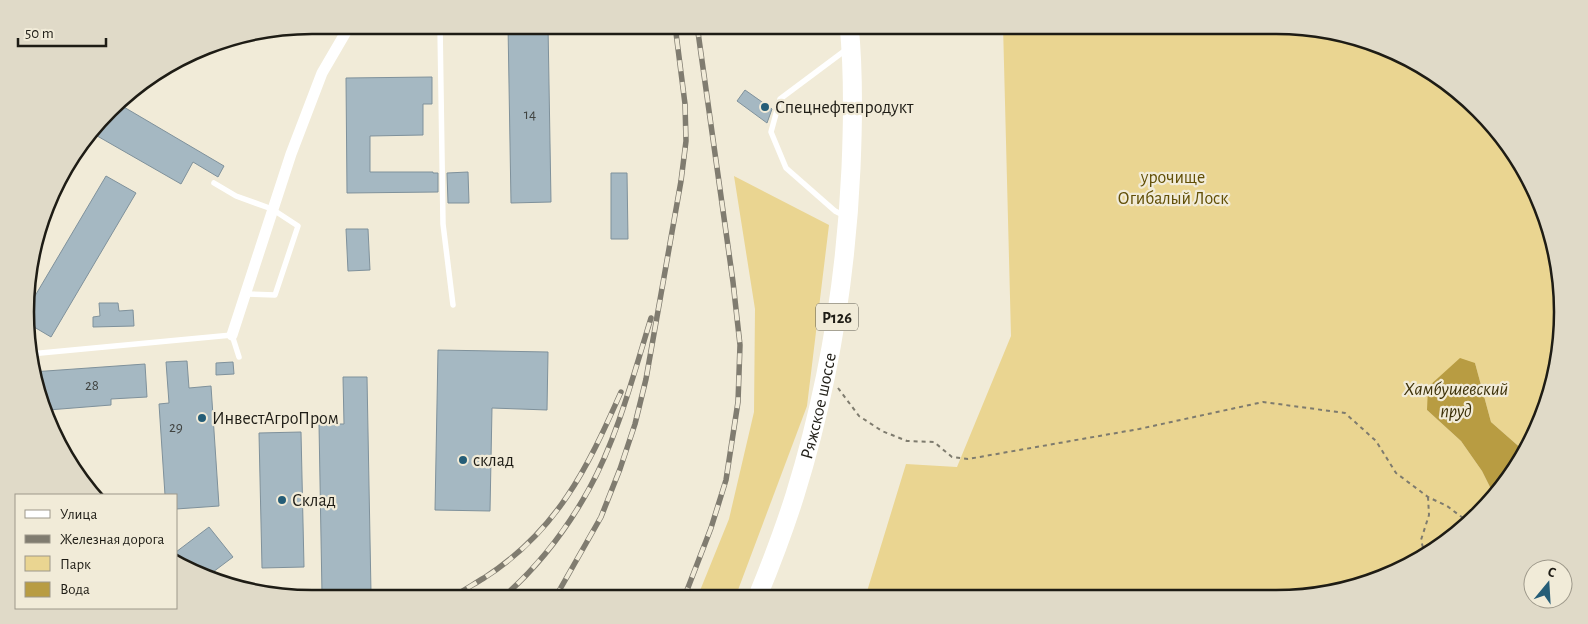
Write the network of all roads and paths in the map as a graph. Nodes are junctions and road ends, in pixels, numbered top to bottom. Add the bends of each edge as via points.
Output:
1 (345, 34) edge
2 (440, 34) edge
3 (850, 34) edge
4 (851, 46) junction
5 (214, 183) dead end
6 (272, 209) junction
7 (848, 218) junction
8 (245, 294) junction
9 (453, 305) dead end
10 (232, 335) junction
11 (37, 353) edge
12 (239, 357) dead end
13 (827, 371) junction
14 (1428, 497) junction
15 (1462, 518) edge
16 (1423, 548) edge
17 (760, 590) edge

1 - 6 street via 322,73
2 - 9 lane via 443,224
3 - 4 main road, Ряжское шоссе / Р126
4 - 7 main road, Ряжское шоссе / Р126 via 853,117
4 - 7 lane via 780,99 771,132 786,168 835,211
5 - 6 lane via 236,196
6 - 8 street
6 - 8 lane via 298,226 275,295
7 - 13 main road, Ряжское шоссе / Р126 via 840,298
8 - 10 street
10 - 11 lane
10 - 12 lane
13 - 14 path via 858,416 882,431 907,441 934,442 952,457 968,459 1139,429 1263,402 1345,413 1376,441 1396,473
13 - 17 main road, Ряжское шоссе / Р126 via 795,495
14 - 15 path
14 - 16 path via 1429,515 1421,540

